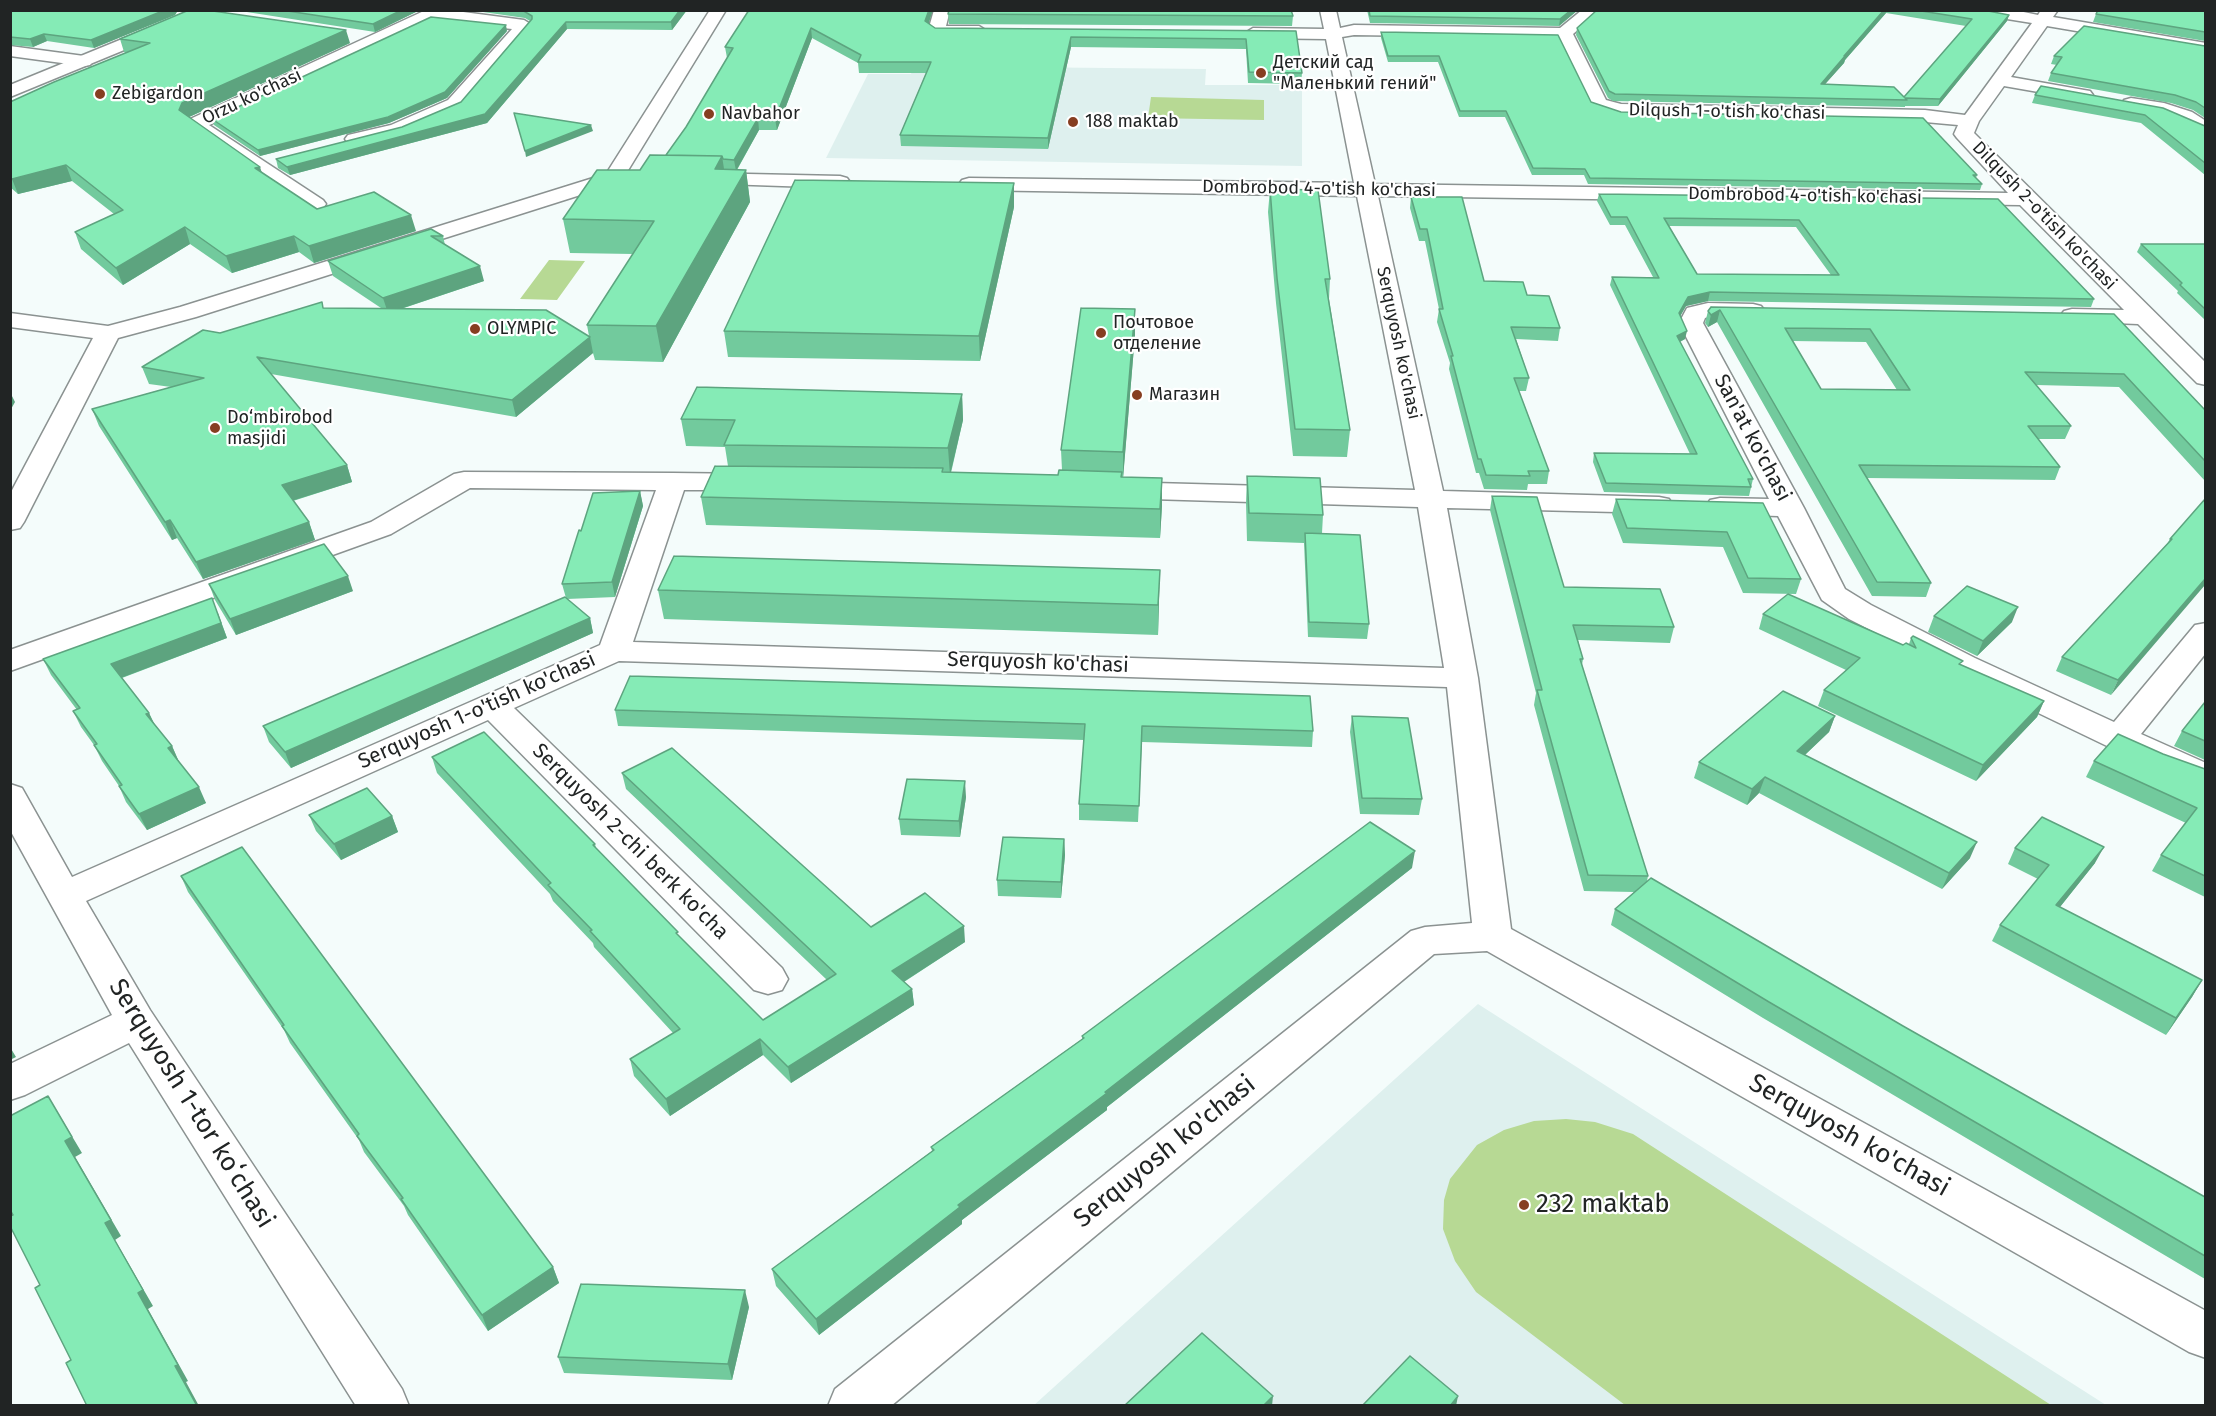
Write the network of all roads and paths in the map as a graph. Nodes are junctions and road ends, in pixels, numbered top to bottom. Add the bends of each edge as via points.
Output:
1 (718, 10) edge
2 (942, 10) edge
3 (1593, 10) edge
4 (1982, 10) edge
5 (200, 13) edge
6 (436, 13) edge
7 (2047, 15) edge
8 (1331, 22) edge
9 (996, 31) edge
10 (1241, 33) edge
11 (1564, 33) junction
12 (342, 35) edge
13 (376, 39) junction
14 (2205, 48) edge
15 (10, 51) edge
16 (78, 60) junction
17 (2000, 80) junction
18 (10, 85) edge
19 (10, 92) edge
20 (1970, 121) junction
21 (2205, 129) edge
22 (343, 142) edge
23 (278, 159) edge
24 (256, 165) junction
25 (613, 178) junction
26 (648, 178) edge
27 (683, 179) edge
28 (860, 182) edge
29 (953, 183) edge
30 (1366, 190) junction
31 (2026, 199) junction
32 (316, 204) dead end
33 (1779, 311) edge
34 (2050, 315) edge
35 (2144, 317) junction
36 (10, 320) edge
37 (108, 333) junction
38 (2205, 378) edge
39 (673, 481) junction
40 (781, 483) edge
41 (1089, 489) edge
42 (1431, 499) junction
43 (1790, 508) junction
44 (10, 522) edge
45 (2205, 632) edge
46 (614, 651) junction
47 (10, 661) edge
48 (1462, 678) junction
49 (491, 704) junction
50 (2119, 738) junction
51 (2205, 777) edge
52 (10, 796) edge
53 (64, 896) junction
54 (1493, 936) junction
55 (768, 979) dead end
56 (136, 1021) junction
57 (10, 1083) edge
58 (2205, 1336) edge
59 (384, 1406) edge
60 (853, 1406) edge

1 - 25 street
2 - 9 street via 936,31
3 - 11 street
4 - 7 street
5 - 16 street
6 - 13 street, Orzu ko'chasi
6 - 22 street via 524,25 455,105 397,129
7 - 14 street
7 - 17 street, Dilqush 2-o'tish ko'chasi
8 - 10 street
8 - 11 street via 1354,30
8 - 30 street, Serquyosh ko'chasi
11 - 20 street, Dilqush 1-o'tish ko'chasi via 1599,103 1607,107 1925,116
12 - 13 street
13 - 24 street, Orzu ko'chasi via 195,124
15 - 16 street
16 - 18 street
16 - 19 street
17 - 20 street, Dilqush 2-o'tish ko'chasi
17 - 21 street via 2164,110 2185,116
20 - 31 street, Dilqush 2-o'tish ko'chasi via 1964,134
23 - 24 street
24 - 32 street, Orzu ko'chasi
25 - 26 street
25 - 37 street via 188,312
27 - 28 street
29 - 30 street, Dombrobod 4-o'tish ko'chasi
30 - 31 street, Dombrobod 4-o'tish ko'chasi
30 - 42 street, Serquyosh ko'chasi
31 - 35 street, Dilqush 2-o'tish ko'chasi
33 - 43 street, San'at ko'chasi via 1708,310 1695,314 1691,323
34 - 35 street
35 - 38 street, Dilqush 2-o'tish ko'chasi
36 - 37 street
37 - 44 street
39 - 40 street
39 - 46 street, Serquyosh 1-o'tish ko'chasi
39 - 47 street via 464,480 381,528
41 - 42 street
42 - 43 street
42 - 48 street, Serquyosh ko'chasi
43 - 50 street, San'at ko'chasi via 1833,594 1964,665
45 - 50 street
46 - 48 street, Serquyosh ko'chasi
46 - 49 street, Serquyosh 1-o'tish ko'chasi
48 - 54 street, Serquyosh ko'chasi
49 - 53 street, Serquyosh 1-o'tish ko'chasi
49 - 55 street, Serquyosh 2-chi berk ko'cha
50 - 51 street, San'at ko'chasi
52 - 53 street, Serquyosh 1-tor koʻchasi
53 - 56 street, Serquyosh 1-tor koʻchasi
54 - 58 street, Serquyosh ko'chasi
54 - 60 street, Serquyosh ko'chasi via 1425,940
56 - 57 street
56 - 59 street, Serquyosh 1-tor koʻchasi

